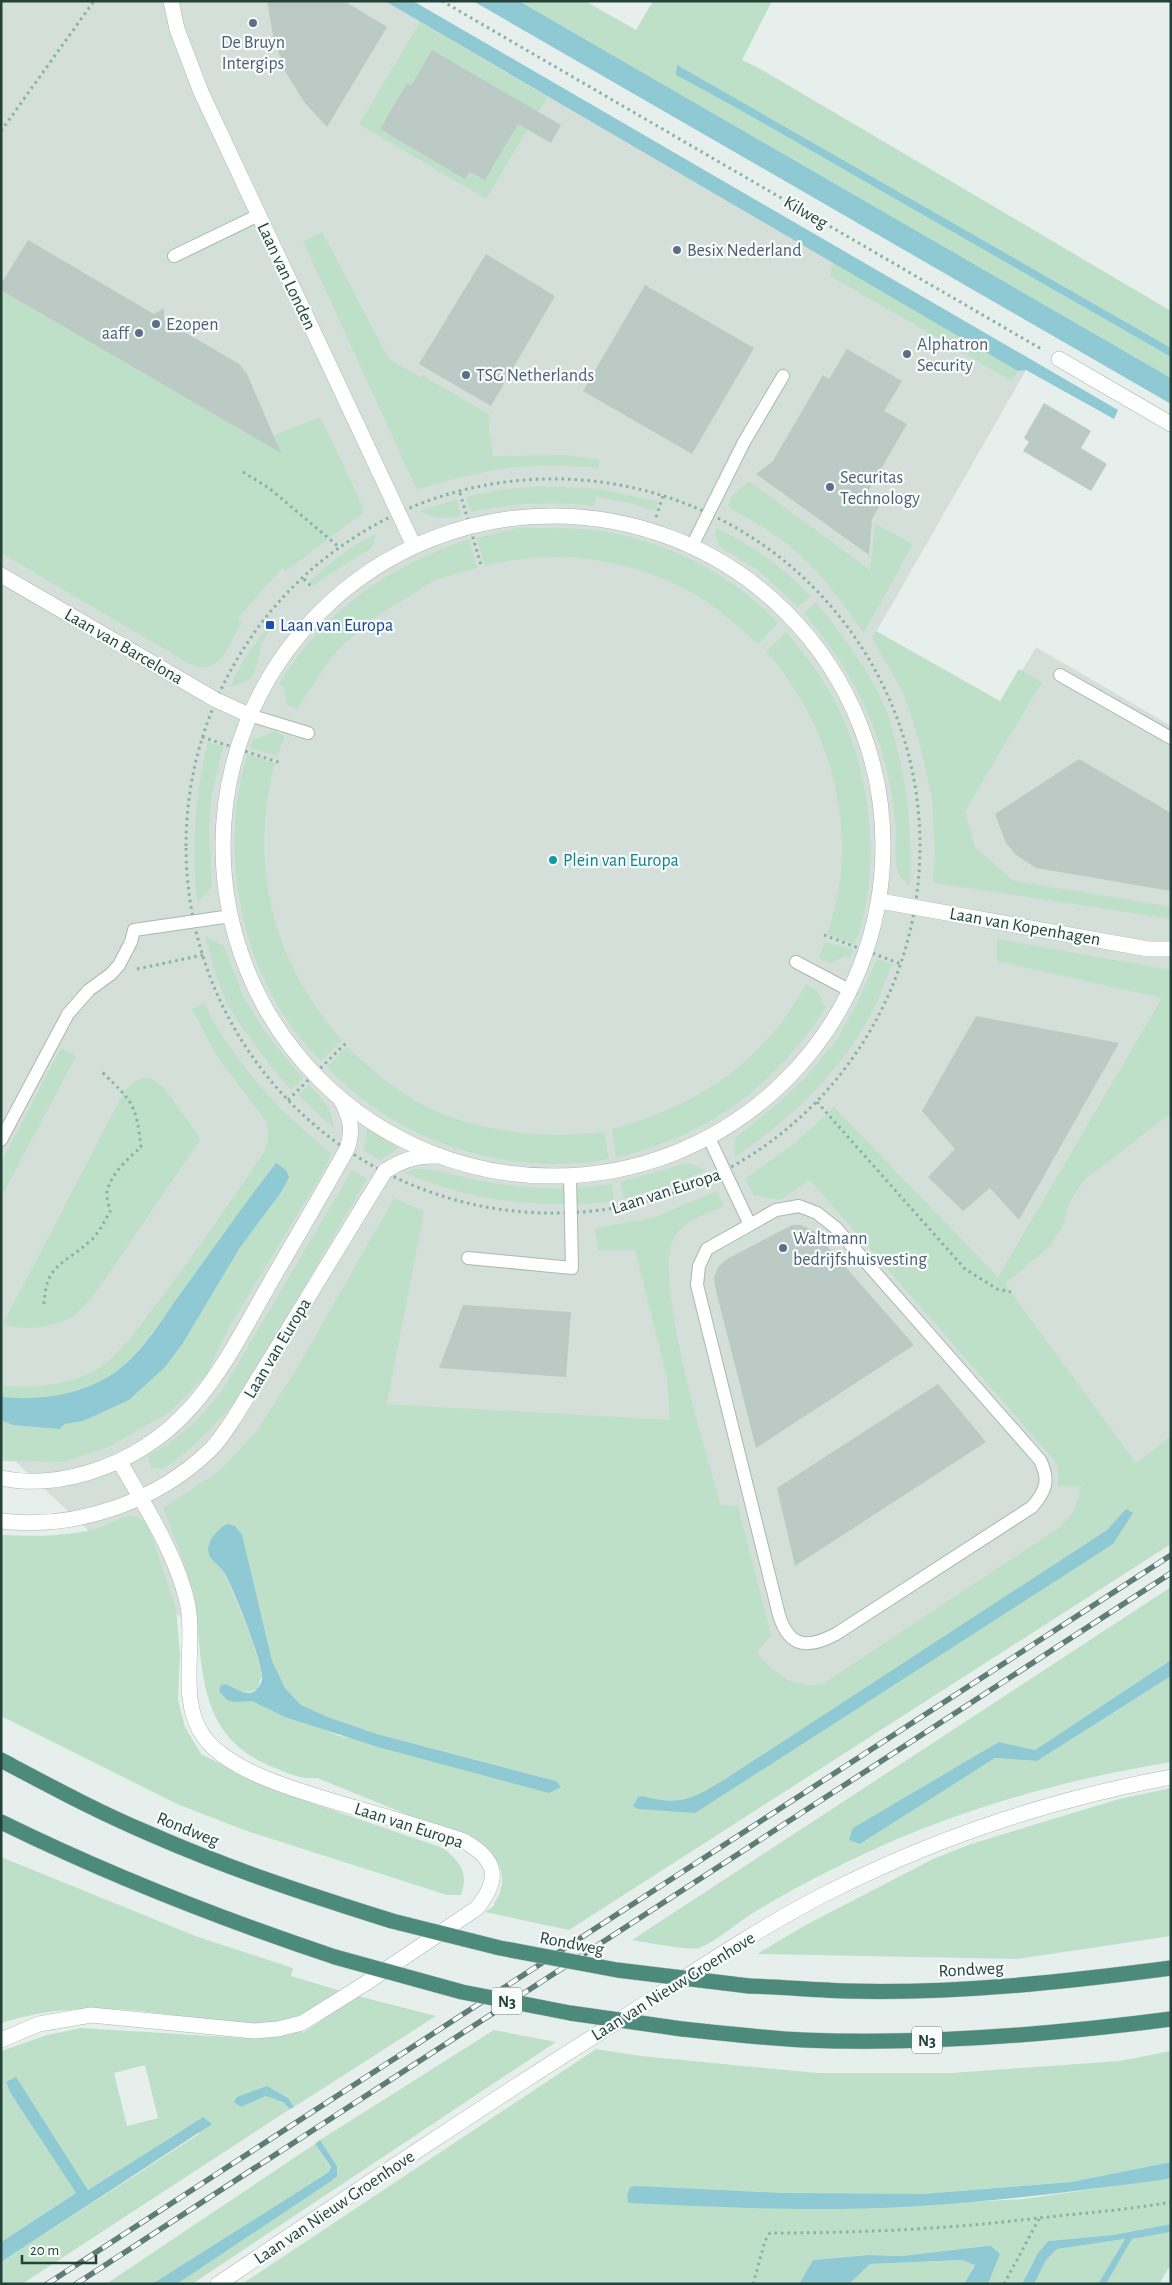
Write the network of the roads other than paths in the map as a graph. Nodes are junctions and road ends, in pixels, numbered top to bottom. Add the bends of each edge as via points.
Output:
1 (171, 1) edge
2 (259, 215) junction
3 (174, 256) dead end
4 (1059, 359) road end
5 (783, 376) dead end
6 (1171, 424) edge
7 (414, 546) junction
8 (692, 546) junction
9 (1, 575) edge
10 (1060, 674) dead end
11 (249, 715) junction
12 (308, 733) dead end
13 (1171, 738) edge
14 (880, 901) junction
15 (231, 916) junction
16 (1171, 950) edge
17 (796, 962) dead end
18 (851, 991) junction
19 (341, 1098) junction
20 (709, 1138) junction
21 (1, 1140) edge
22 (440, 1156) junction
23 (570, 1175) junction
24 (750, 1224) junction
25 (468, 1258) dead end
26 (120, 1462) junction
27 (1, 1478) edge
28 (140, 1498) junction
29 (1, 1521) edge
30 (1, 1760) edge
31 (1171, 1777) edge
32 (1, 1822) edge
33 (1171, 1968) edge
34 (1171, 2019) edge
35 (1, 2040) edge
36 (218, 2284) edge

1 - 2 street, Laan van Londen via 186,58
2 - 3 lane
2 - 7 street, Laan van Londen
4 - 6 street
5 - 8 lane via 744,442
7 - 8 street, Laan van Europa via 470,526 529,517 579,517 630,525
7 - 11 street, Laan van Europa via 360,578 314,617 274,669
8 - 14 street, Laan van Europa via 751,581 793,619 820,651 852,704 872,758 884,826
9 - 11 street, Laan van Barcelona via 216,700
10 - 13 lane
11 - 12 lane
11 - 15 street, Laan van Europa via 234,760 223,822 223,864
14 - 16 street, Laan van Kopenhagen via 1148,949
14 - 18 street, Laan van Europa
15 - 19 street, Laan van Europa via 242,956 260,997 288,1041 315,1074
15 - 21 lane via 134,930 125,954 111,974 89,990 68,1014
17 - 18 lane
18 - 20 street, Laan van Europa via 825,1035 798,1069 760,1104
19 - 22 street, Laan van Europa via 396,1136
19 - 26 street, Laan van Europa via 350,1122 347,1149 228,1357 184,1415 155,1441
20 - 23 street, Laan van Europa via 636,1166
20 - 24 lane
22 - 23 street, Laan van Europa via 507,1173
22 - 28 street, Laan van Europa via 418,1156 385,1171 225,1432 185,1471
23 - 25 lane via 572,1268
24 - 24 lane via 708,1249 699,1266 697,1285 781,1622 794,1640 810,1644 836,1634 1032,1507 1044,1492 1046,1475 1040,1460 1029,1447 826,1218 807,1208 790,1206
26 - 27 street, Laan van Europa via 58,1479 34,1482
26 - 28 street, Laan van Europa
28 - 29 street, Laan van Europa via 63,1521
28 - 35 street, Laan van Europa via 170,1554 187,1597 192,1639 190,1697 198,1727 212,1747 238,1764 278,1782 464,1841 488,1860 494,1876 477,1908 302,2022 254,2031 91,2015 39,2024
30 - 33 highway, Rondweg, bridge via 96,1809 200,1855 299,1892 392,1921 500,1948 617,1970 749,1986 849,1991 1016,1985
31 - 36 street, Laan van Nieuw Groenhove via 1071,1798 973,1828 915,1851 823,1895 549,2064
32 - 34 highway, N3, bridge via 203,1911 335,1957 462,1992 570,2013 682,2029 802,2040 973,2039 1068,2032

